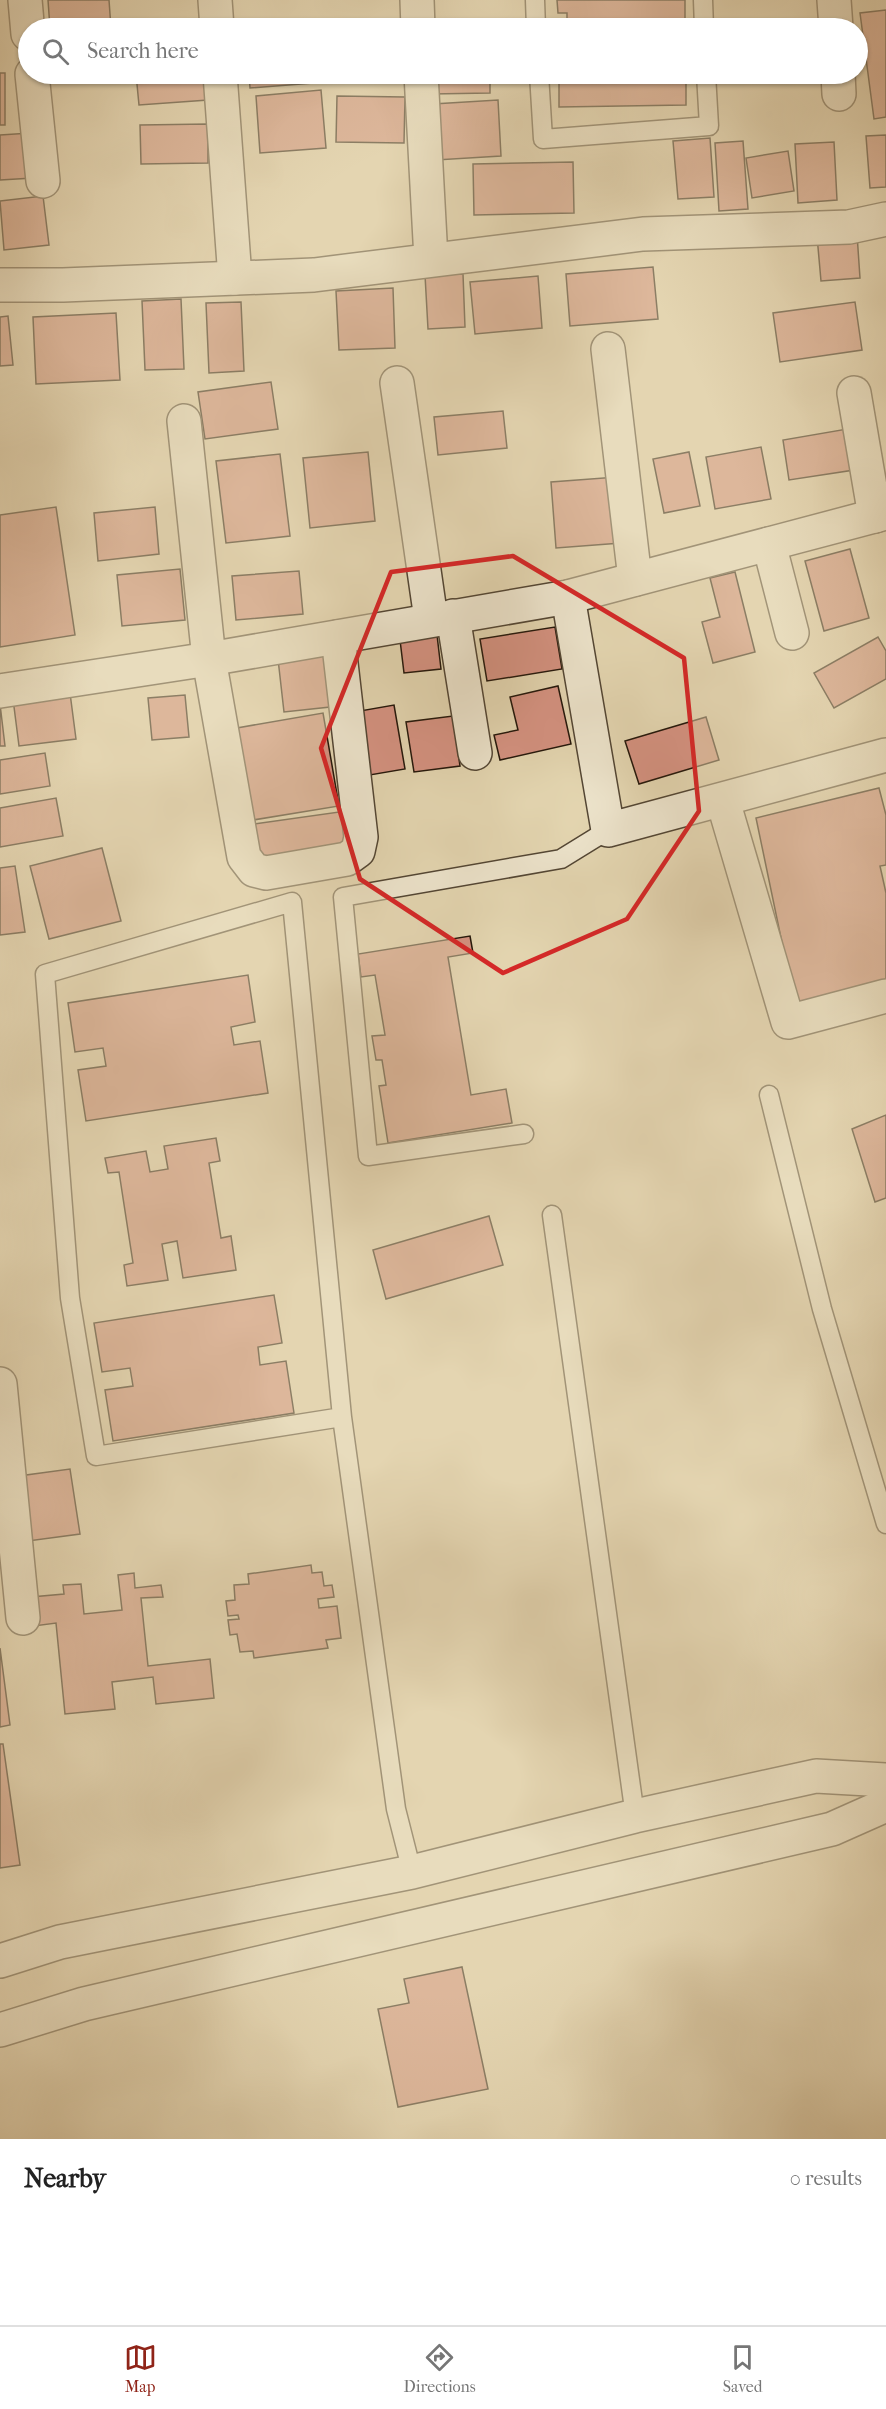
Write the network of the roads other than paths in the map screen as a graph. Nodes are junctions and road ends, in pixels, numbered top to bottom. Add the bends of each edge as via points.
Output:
1 (25, 0) edge
2 (215, 0) edge
3 (417, 0) edge
4 (535, 0) edge
5 (703, 0) edge
6 (834, 0) edge
7 (27, 18) edge
8 (216, 18) edge
9 (418, 18) edge
10 (536, 18) edge
11 (704, 18) edge
12 (835, 18) edge
13 (33, 84) edge
14 (221, 84) edge
15 (422, 84) edge
16 (540, 84) edge
17 (707, 84) edge
18 (43, 181) dead end
19 (886, 219) edge
20 (431, 259) junction
21 (235, 278) junction
22 (0, 285) edge
23 (608, 350) dead end
24 (397, 383) dead end
25 (854, 393) dead end
26 (184, 421) dead end
27 (881, 514) edge
28 (769, 544) junction
29 (635, 579) junction
30 (567, 597) junction
31 (442, 617) junction
32 (792, 633) dead end
33 (338, 637) junction
34 (209, 659) junction
35 (0, 691) edge
36 (475, 753) dead end
37 (886, 755) edge
38 (723, 801) junction
39 (608, 830) junction
40 (886, 996) edge
41 (769, 1095) dead end
42 (524, 1134) dead end
43 (552, 1215) dead end
44 (0, 1384) edge
45 (342, 1417) junction
46 (886, 1524) edge
47 (23, 1618) dead end
48 (886, 1780) edge
49 (886, 1805) edge
50 (635, 1816) junction
51 (412, 1872) junction
52 (0, 1961) edge
53 (0, 2030) edge

1 - 7 street
2 - 8 street
3 - 9 street
4 - 10 lane
5 - 11 lane
6 - 12 street
13 - 18 street
14 - 21 street
15 - 20 street
16 - 17 lane via 543,139 709,126
19 - 20 street via 849,227 642,234
20 - 21 street via 314,276
21 - 22 street
23 - 29 street
24 - 31 street
25 - 27 street
26 - 34 street
27 - 28 street
28 - 29 street
28 - 32 street
29 - 30 street
30 - 31 street
30 - 39 street
31 - 33 street
31 - 36 street
33 - 34 street
33 - 34 street via 361,837 358,851 347,859 266,873 254,870 244,856
34 - 35 street
37 - 38 street
38 - 39 street
38 - 40 street via 788,1022
39 - 42 lane via 561,860 342,897 368,1156
41 - 46 lane via 822,1309
43 - 50 lane
44 - 47 street
45 - 45 lane via 292,902 45,974 70,1298 96,1456
45 - 51 lane via 396,1809
48 - 50 street via 816,1776
49 - 53 street via 832,1829 84,2004
50 - 51 street
51 - 52 street via 60,1942

